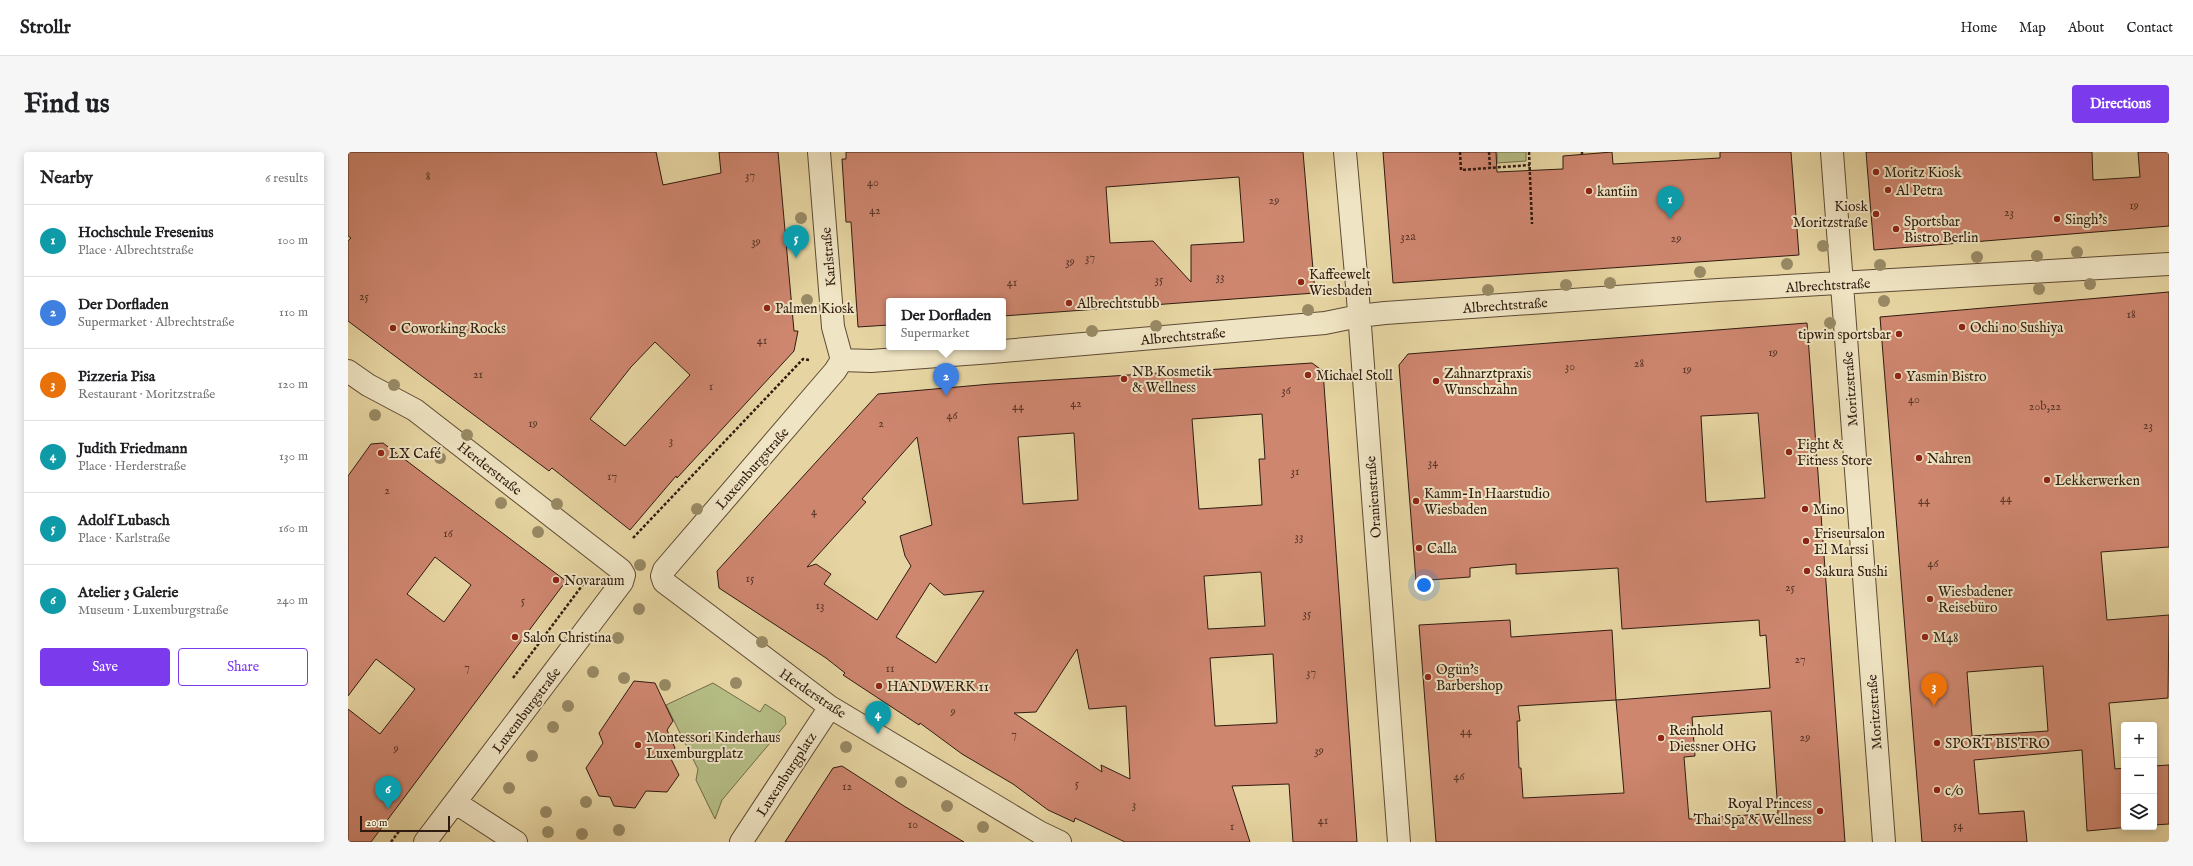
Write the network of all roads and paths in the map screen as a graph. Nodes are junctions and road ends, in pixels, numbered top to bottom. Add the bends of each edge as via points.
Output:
1 (819, 152) edge
2 (1345, 152) edge
3 (1460, 152) edge
4 (1489, 152) edge
5 (1529, 152) edge
6 (1832, 152) edge
7 (1530, 166) junction
8 (1490, 168) junction
9 (1532, 224) dead end
10 (2169, 264) edge
11 (1841, 284) junction
12 (1359, 316) junction
13 (803, 360) dead end
14 (842, 360) junction
15 (349, 374) edge
16 (633, 538) dead end
17 (624, 576) joint
18 (662, 576) joint
19 (830, 706) junction
20 (456, 802) junction
21 (1037, 837) edge
22 (425, 842) edge
23 (516, 842) edge
24 (741, 842) edge
25 (1060, 842) edge
26 (1399, 842) edge
27 (1884, 842) edge

1 - 14 street, Karlstraße via 833,328
2 - 12 street, Oranienstraße
3 - 8 path via 1461,170
4 - 8 path
5 - 7 path
6 - 11 street, Moritzstraße
7 - 8 path
7 - 9 path
10 - 11 street, Albrechtstraße
11 - 12 street, Albrechtstraße via 1568,300
11 - 27 street, Moritzstraße
12 - 14 street, Albrechtstraße via 1325,323 1146,340 872,362
12 - 26 street, Oranienstraße
13 - 16 path
14 - 18 street, Luxemburgstraße via 664,570
15 - 17 street, Herderstraße via 415,410 621,570
17 - 20 street, Luxemburgstraße
18 - 19 street, Herderstraße via 664,582
19 - 21 street, Herderstraße
19 - 24 street, Luxemburgplatz
20 - 22 street, Luxemburgstraße
20 - 23 street
21 - 25 street, Herderstraße

